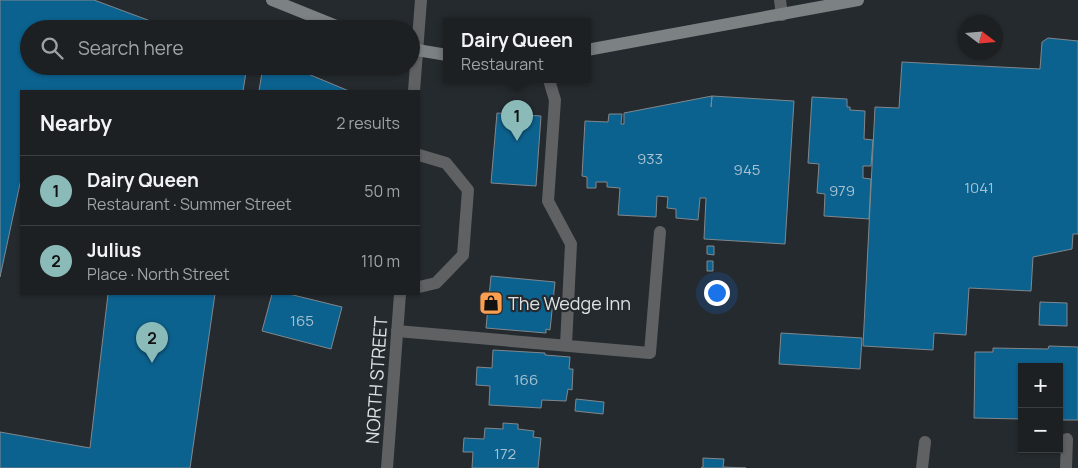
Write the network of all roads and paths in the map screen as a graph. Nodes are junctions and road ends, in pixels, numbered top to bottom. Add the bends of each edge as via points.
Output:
1 (272, 0) edge
2 (421, 0) edge
3 (780, 0) edge
4 (858, 0) edge
5 (782, 15) junction
6 (322, 20) edge
7 (418, 20) edge
8 (591, 49) edge
9 (420, 50) edge
10 (443, 54) edge
11 (414, 75) edge
12 (550, 83) edge
13 (414, 90) edge
14 (420, 155) edge
15 (660, 232) dead end
16 (420, 287) edge
17 (400, 295) edge
18 (397, 331) junction
19 (566, 345) junction
20 (1067, 439) dead end
21 (924, 442) dead end
22 (387, 468) edge
23 (922, 468) edge
24 (1066, 468) edge

1 - 6 main road
2 - 7 street
3 - 5 street
4 - 5 main road
5 - 8 main road
9 - 10 main road
11 - 13 street
12 - 19 street via 554,100 548,201 571,244
14 - 16 street via 446,163 468,190 463,255 436,283
15 - 19 street via 650,353
17 - 18 street, NORTH STREET
18 - 19 street
18 - 22 street, NORTH STREET
20 - 24 street
21 - 23 street

